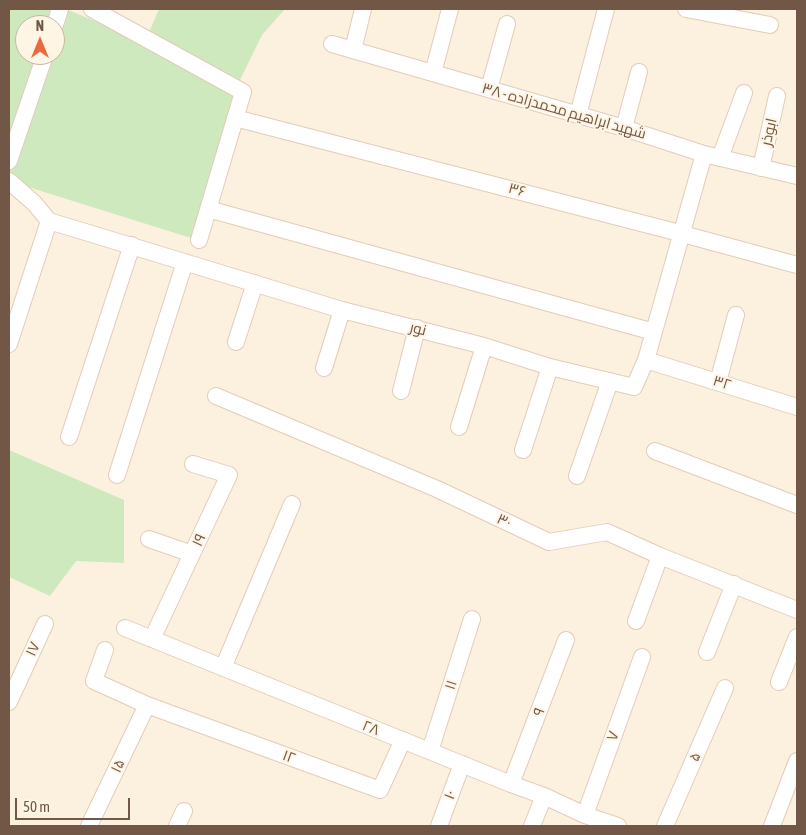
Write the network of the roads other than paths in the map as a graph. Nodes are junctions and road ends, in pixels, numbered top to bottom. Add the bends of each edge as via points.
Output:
1 (92, 9) edge
2 (363, 9) edge
3 (450, 9) edge
4 (606, 9) edge
5 (686, 9) edge
6 (507, 24) dead end
7 (770, 25) dead end
8 (332, 44) dead end
9 (352, 50) junction
10 (41, 65) edge
11 (639, 72) dead end
12 (433, 73) junction
13 (489, 89) junction
14 (744, 93) dead end
15 (777, 96) dead end
16 (578, 114) junction
17 (235, 118) junction
18 (624, 128) junction
19 (704, 154) junction
20 (720, 158) junction
21 (9, 161) edge
22 (761, 168) junction
23 (797, 176) edge
24 (9, 180) edge
25 (208, 209) junction
26 (49, 221) junction
27 (682, 233) junction
28 (199, 240) dead end
29 (132, 245) junction
30 (185, 262) junction
31 (797, 265) edge
32 (256, 283) junction
33 (342, 310) junction
34 (736, 314) dead end
35 (418, 328) junction
36 (654, 332) junction
37 (236, 342) dead end
38 (9, 344) edge
39 (484, 346) junction
40 (646, 360) junction
41 (550, 367) junction
42 (324, 368) dead end
43 (610, 381) junction
44 (718, 382) junction
45 (402, 391) dead end
46 (216, 396) dead end
47 (797, 407) edge
48 (459, 427) dead end
49 (69, 437) dead end
50 (523, 450) dead end
51 (655, 451) dead end
52 (193, 464) dead end
53 (117, 475) dead end
54 (576, 476) dead end
55 (292, 504) dead end
56 (797, 505) edge
57 (149, 539) dead end
58 (192, 554) junction
59 (660, 556) junction
60 (734, 584) junction
61 (797, 610) edge
62 (472, 619) dead end
63 (636, 621) dead end
64 (45, 624) dead end
65 (125, 628) dead end
66 (797, 637) edge
67 (152, 639) junction
68 (566, 640) dead end
69 (105, 650) dead end
70 (707, 652) dead end
71 (642, 657) dead end
72 (223, 668) junction
73 (779, 682) dead end
74 (725, 688) dead end
75 (9, 702) edge
76 (147, 706) junction
77 (403, 740) junction
78 (430, 751) junction
79 (797, 762) edge
80 (462, 764) junction
81 (511, 784) junction
82 (544, 796) junction
83 (184, 811) dead end
84 (585, 815) junction
85 (90, 826) edge
86 (177, 826) edge
87 (439, 826) edge
88 (532, 826) edge
89 (617, 826) edge
90 (665, 826) edge
91 (772, 826) edge

1 - 17 street via 243,92
2 - 9 street
3 - 12 street
4 - 16 street
5 - 7 street
6 - 13 street
8 - 9 street, شهید ابراهیم محمدزاده - ۳۸
9 - 12 street, شهید ابراهیم محمدزاده - ۳۸
10 - 21 street
11 - 18 street
12 - 13 street, شهید ابراهیم محمدزاده - ۳۸
13 - 16 street, شهید ابراهیم محمدزاده - ۳۸
14 - 20 street
15 - 22 street, ابوذر
16 - 18 street, شهید ابراهیم محمدزاده - ۳۸
17 - 25 street
17 - 27 street, ۳۶
18 - 19 street, شهید ابراهیم محمدزاده - ۳۸
19 - 20 street, شهید ابراهیم محمدزاده - ۳۸
19 - 27 street, نور
20 - 22 street, شهید ابراهیم محمدزاده - ۳۸
22 - 23 street, شهید ابراهیم محمدزاده - ۳۸
24 - 26 street
25 - 28 street
25 - 36 street
26 - 29 street, نور
26 - 38 street
27 - 31 street, ۳۶
27 - 36 street, نور
29 - 30 street, نور
29 - 49 street
30 - 32 street, نور
30 - 53 street
32 - 33 street, نور
32 - 37 street
33 - 35 street, نور
33 - 42 street
34 - 44 street
35 - 39 street, نور
35 - 45 street
36 - 40 street, نور
39 - 41 street, نور
39 - 48 street
40 - 43 street, نور via 634,386
40 - 44 street, ۳۲
41 - 43 street, نور
41 - 50 street
43 - 54 street
44 - 47 street, ۳۲
46 - 59 street, ۳۰ via 437,489 549,542 607,532
51 - 56 street
52 - 58 street, ۱۹ via 230,475
55 - 72 street
57 - 58 street
58 - 67 street, ۱۹
59 - 60 street, ۳۰
59 - 63 street
60 - 61 street, ۳۰
60 - 70 street
62 - 78 street, ۱۱
64 - 75 street, ۱۷
65 - 67 street, ۲۸
66 - 73 street
67 - 72 street, ۲۸
68 - 81 street, ۹
69 - 76 street via 94,681
71 - 84 street, ۷
72 - 77 street, ۲۸
74 - 90 street, ۵
76 - 77 street, ۱۲ via 380,790
76 - 85 street, ۱۵
77 - 78 street, ۲۸
78 - 80 street, ۲۸
79 - 91 street
80 - 81 street, ۲۸
80 - 87 street, ۱۰
81 - 82 street, ۲۸
82 - 84 street, ۲۸
82 - 88 street
83 - 86 street
84 - 89 street, ۲۸

